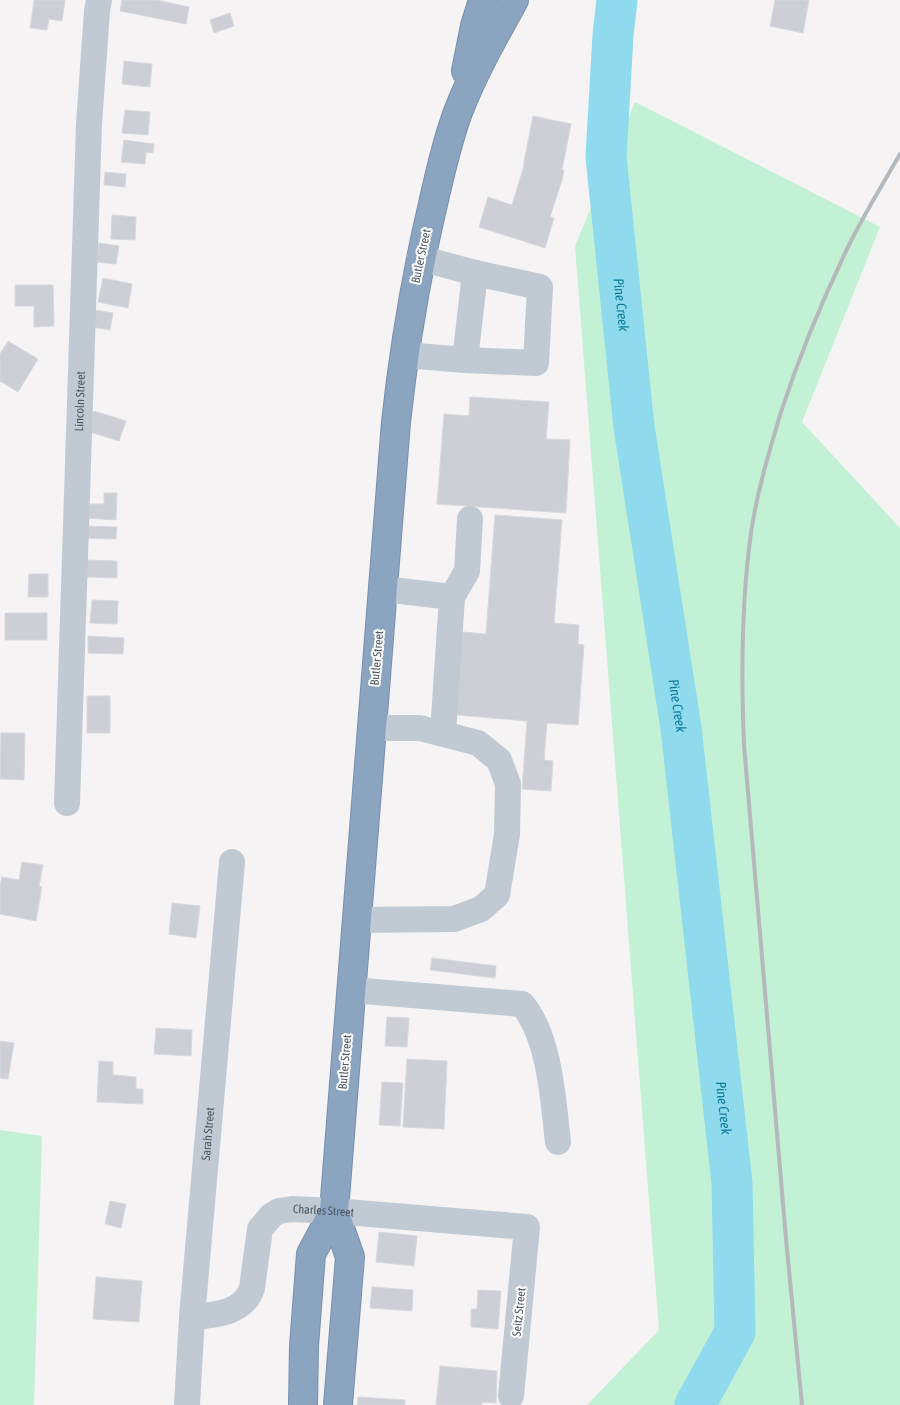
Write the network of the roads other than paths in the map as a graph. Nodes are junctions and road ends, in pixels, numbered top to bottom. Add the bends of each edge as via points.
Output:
1 (100, 0) edge
2 (483, 0) edge
3 (514, 0) edge
4 (458, 112) junction
5 (420, 258) junction
6 (475, 273) junction
7 (405, 355) junction
8 (464, 360) junction
9 (470, 519) dead end
10 (383, 589) junction
11 (452, 597) junction
12 (372, 728) junction
13 (443, 733) junction
14 (66, 803) dead end
15 (232, 862) dead end
16 (357, 920) junction
17 (351, 990) junction
18 (558, 1142) dead end
19 (334, 1211) junction
20 (527, 1226) joint
21 (192, 1316) junction
22 (511, 1396) dead end
23 (187, 1405) edge
24 (303, 1405) edge
25 (338, 1405) edge

1 - 14 street, Lincoln Street via 89,124
2 - 4 highway, Butler Street
3 - 4 highway, Butler Street
4 - 5 highway, Butler Street
5 - 6 street
5 - 7 highway, Butler Street
6 - 8 street
6 - 8 street via 540,287 536,362
7 - 8 street
7 - 10 highway, Butler Street via 396,422
9 - 11 street via 466,571
10 - 11 street
10 - 12 highway, Butler Street
11 - 13 street
12 - 13 street via 420,728
12 - 16 highway, Butler Street
13 - 16 street via 478,743 499,760 508,784 507,834 497,895 482,909 454,919
15 - 21 street, Sarah Street
16 - 17 highway, Butler Street
17 - 18 street via 522,1004 536,1025 546,1057
17 - 19 highway, Butler Street
19 - 20 street, Charles Street
19 - 21 street, Charles Street via 292,1209 272,1215 260,1229 252,1288 245,1301 226,1313
19 - 24 highway, Butler Street via 311,1254
19 - 25 highway, Butler Street via 350,1257
20 - 22 street, Seitz Street
21 - 23 street, Sarah Street

